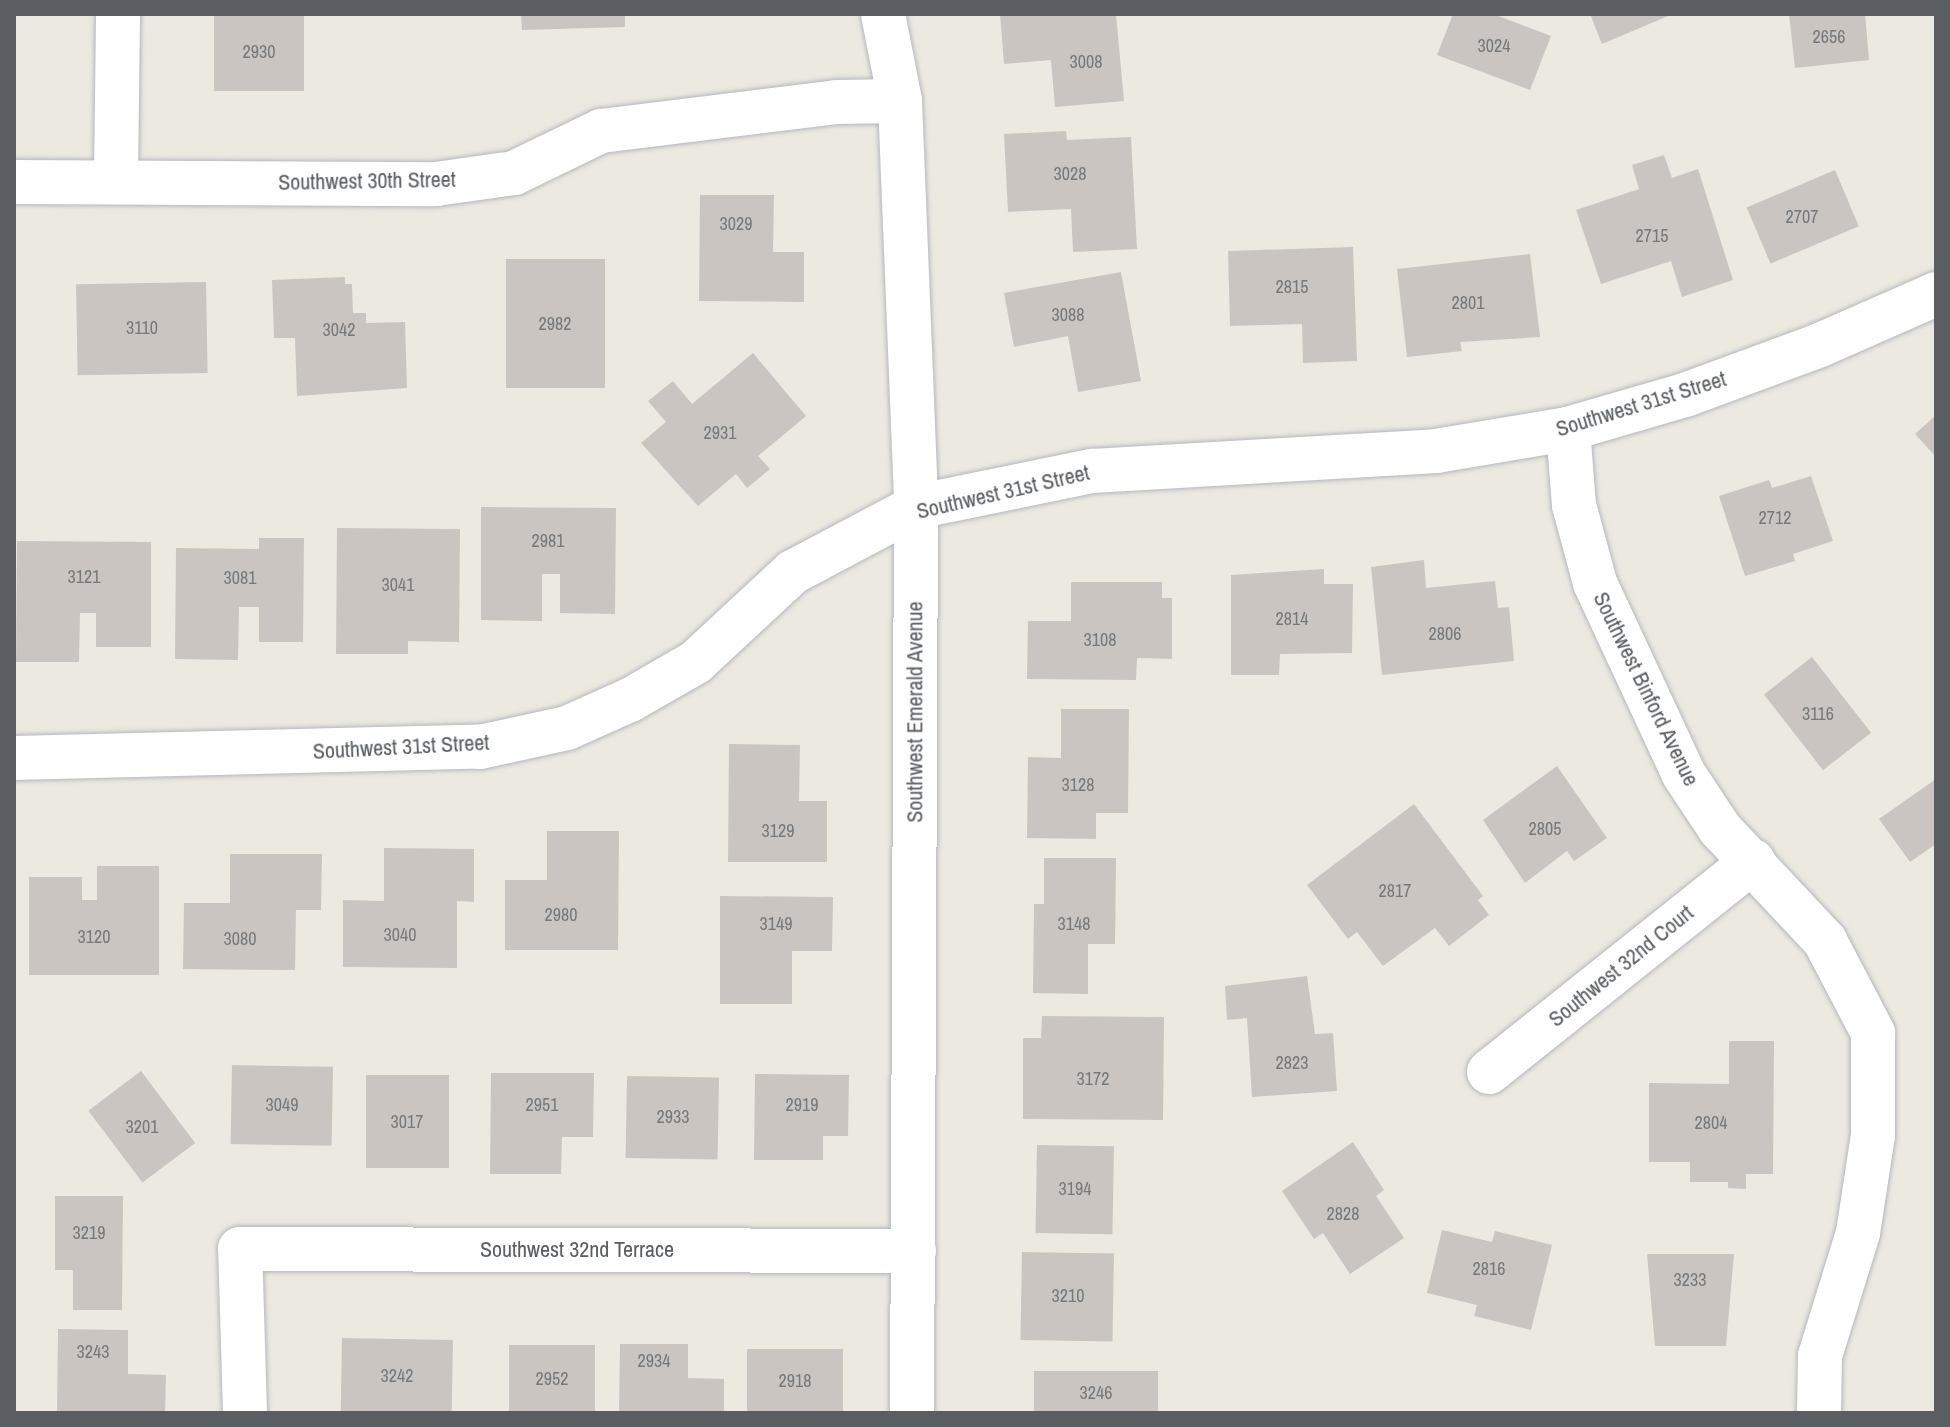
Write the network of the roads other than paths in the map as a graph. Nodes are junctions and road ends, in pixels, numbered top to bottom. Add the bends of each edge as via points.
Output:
1 (118, 14) edge
2 (883, 14) edge
3 (900, 101) junction
4 (116, 180) junction
5 (14, 182) edge
6 (1936, 294) edge
7 (1568, 429) junction
8 (916, 507) junction
9 (14, 758) edge
10 (1753, 861) junction
11 (1489, 1072) dead end
12 (914, 1251) junction
13 (245, 1413) edge
14 (912, 1413) edge
15 (1819, 1413) edge

1 - 4 street
2 - 3 street, Southwest Emerald Avenue
3 - 4 street, Southwest 30th Street via 837,102 601,131 514,173 436,184
3 - 8 street, Southwest Emerald Avenue
4 - 5 street, Southwest 30th Street
6 - 7 street, Southwest 31st Street via 1820,345 1685,395
7 - 8 street, Southwest 31st Street via 1436,451 1092,471
7 - 10 street, Southwest Binford Avenue via 1574,505 1595,583 1683,773 1720,829
8 - 9 street, Southwest 31st Street via 793,572 696,662 567,728 480,747
8 - 12 street, Southwest Emerald Avenue
10 - 11 street, Southwest 32nd Court
10 - 15 street, Southwest Binford Avenue via 1825,941 1873,1033 1873,1135 1858,1233 1820,1356
12 - 13 street, Southwest 32nd Terrace via 240,1249
12 - 14 street, Southwest Emerald Avenue

